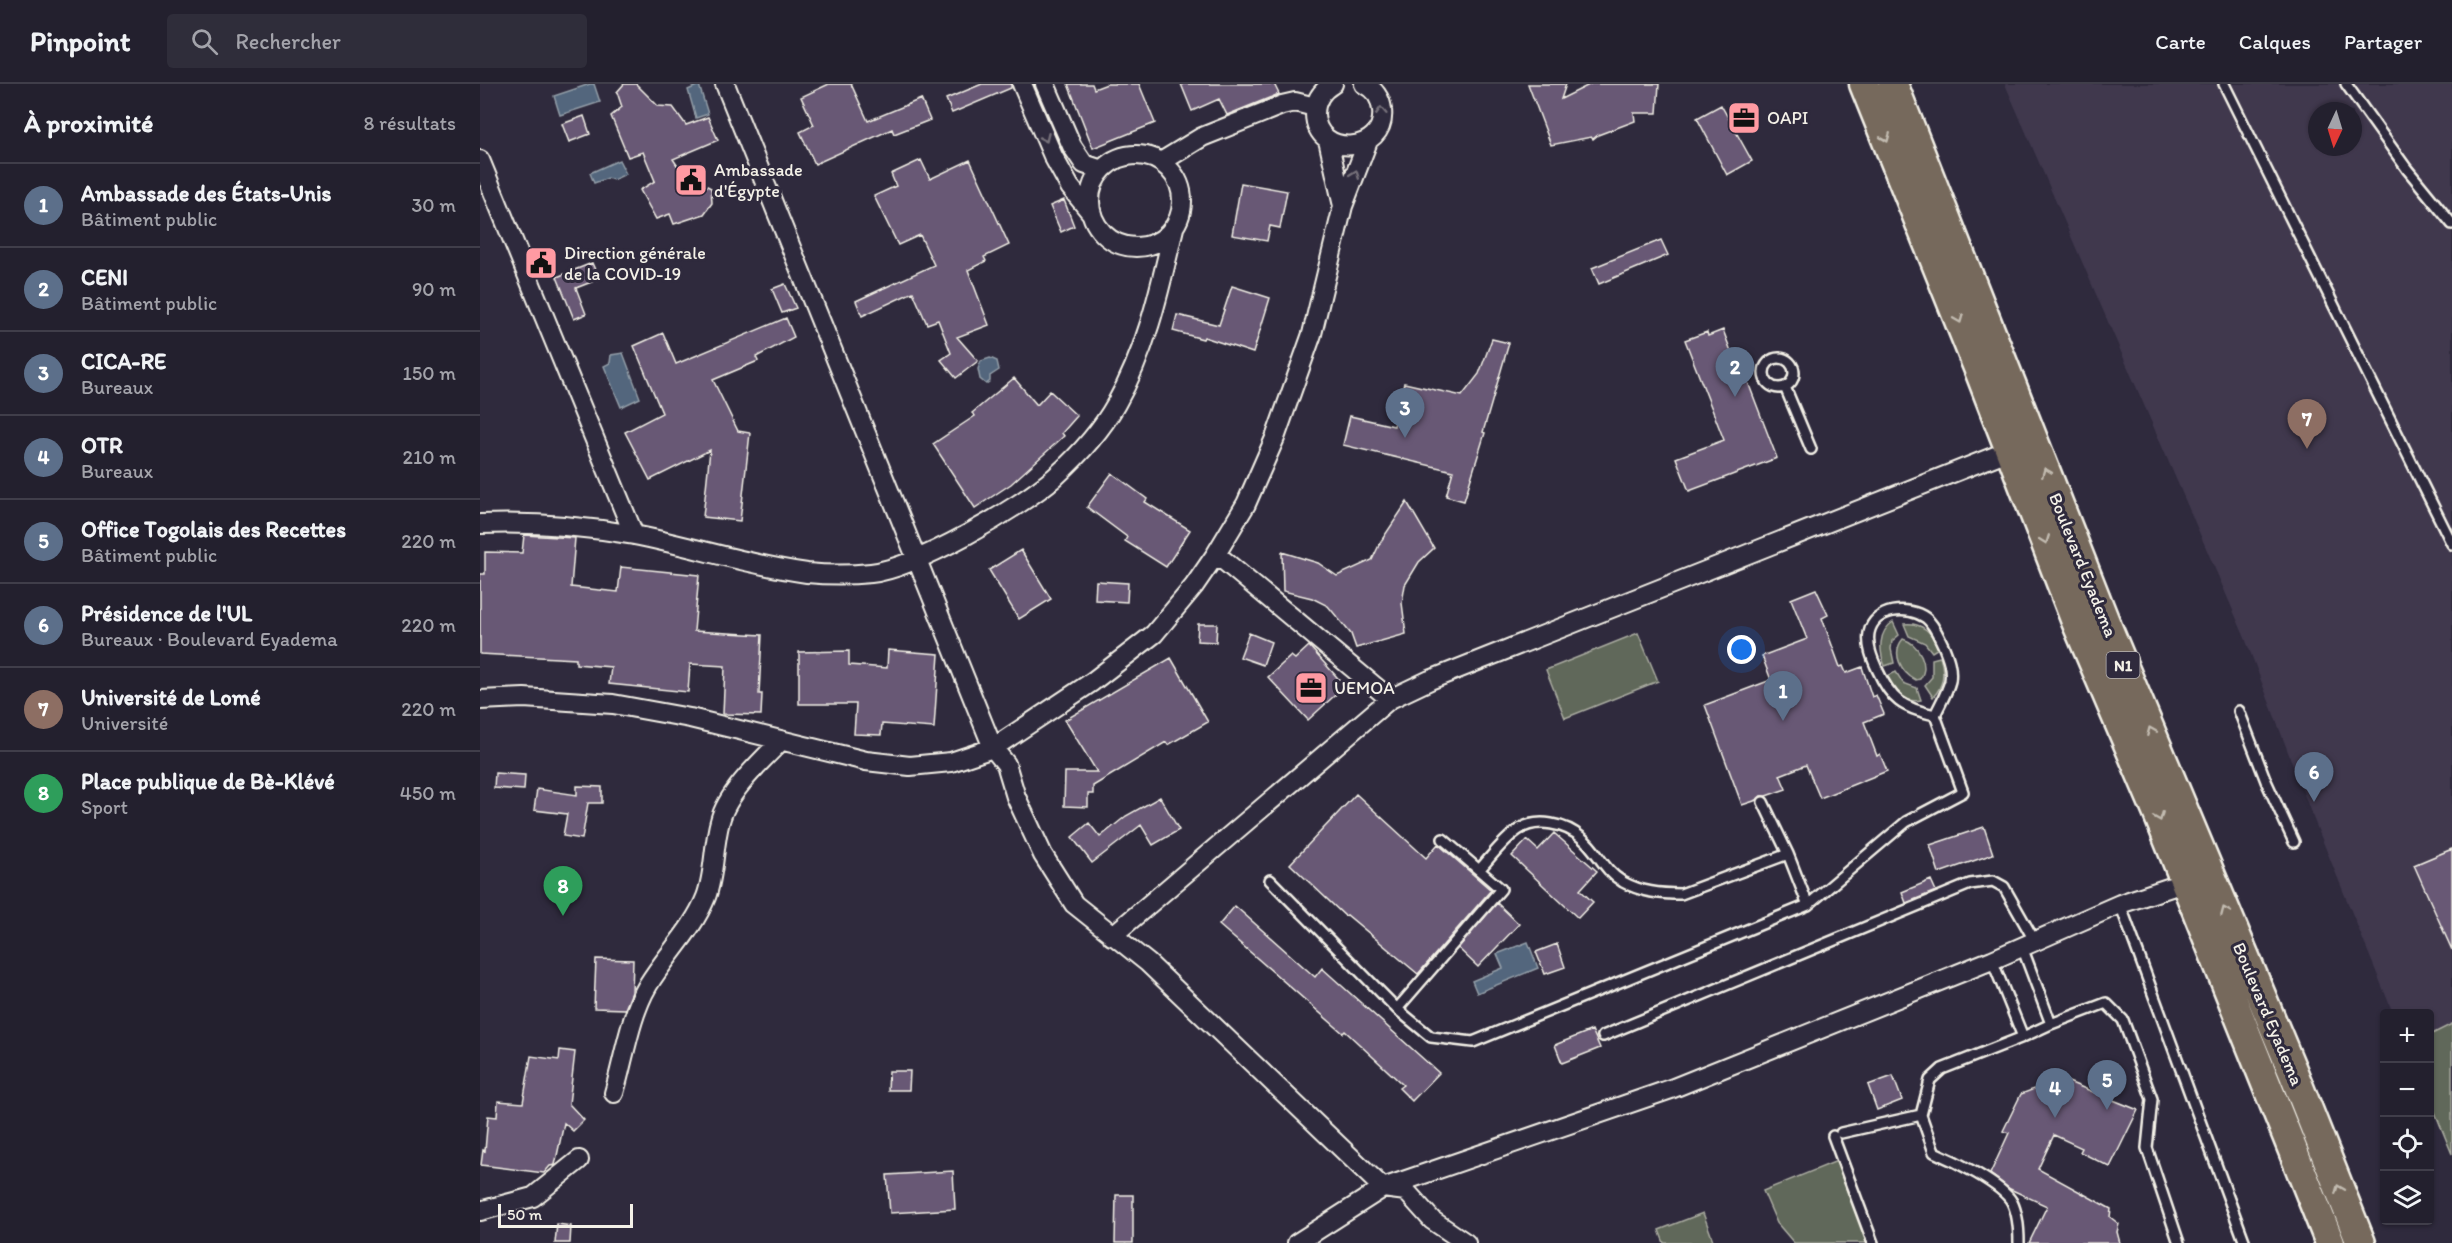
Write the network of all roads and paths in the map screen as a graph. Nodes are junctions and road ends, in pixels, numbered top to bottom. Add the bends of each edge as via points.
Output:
1 (725, 84) edge
2 (1022, 84) edge
3 (1045, 84) edge
4 (1367, 84) edge
5 (1864, 84) edge
6 (1893, 84) edge
7 (2224, 84) edge
8 (2346, 84) edge
9 (1319, 93) edge
10 (1328, 140) junction
11 (1368, 141) junction
12 (480, 160) edge
13 (1161, 162) junction
14 (1102, 170) junction
15 (1342, 206) junction
16 (1092, 214) junction
17 (2452, 224) edge
18 (1174, 228) junction
19 (1785, 387) dead end
20 (2022, 445) junction
21 (1811, 449) dead end
22 (480, 524) edge
23 (634, 535) junction
24 (2452, 544) edge
25 (1216, 554) junction
26 (915, 560) junction
27 (1390, 699) junction
28 (480, 700) edge
29 (2239, 711) dead end
30 (1935, 715) junction
31 (780, 741) junction
32 (993, 748) junction
33 (1763, 802) dead end
34 (1443, 839) dead end
35 (2294, 842) dead end
36 (1788, 854) junction
37 (1479, 870) junction
38 (1270, 880) dead end
39 (2199, 881) junction
40 (2120, 904) junction
41 (1808, 905) junction
42 (1112, 936) junction
43 (2028, 944) junction
44 (1992, 960) junction
45 (1397, 1009) junction
46 (2051, 1024) junction
47 (1603, 1036) dead end
48 (2023, 1037) junction
49 (614, 1093) dead end
50 (1921, 1115) junction
51 (579, 1160) dead end
52 (1383, 1188) junction
53 (480, 1211) edge
54 (1298, 1243) edge
55 (1466, 1243) edge
56 (1873, 1243) edge
57 (2019, 1243) edge
58 (2179, 1243) edge
59 (2245, 1243) edge
60 (2330, 1243) edge
61 (2361, 1243) edge

1 - 26 street
2 -> 16 street via 1070,188
3 - 14 street via 1072,146 1084,164
11 -> 4 street via 1381,124 1383,113 1381,102
5 -> 20 highway, Boulevard Eyadema / N1
6 - 20 highway, Boulevard Eyadema / N1
7 - 24 lane
8 - 17 lane
9 - 10 street via 1316,119
9 - 13 street via 1202,137
10 - 11 street via 1341,146
10 - 15 street
15 -> 11 street
12 - 23 street
13 - 14 street via 1136,155 1118,159
13 - 18 street via 1178,180 1182,192 1183,204
14 - 16 street via 1092,190
15 - 25 street via 1312,334 1275,438 1246,504
16 - 18 street via 1105,236 1128,247 1154,244
18 - 26 street via 1156,305 1139,355 1116,405 1090,441 1053,478 1013,506
19 - 21 lane
20 - 27 street
20 - 39 highway, Boulevard Eyadema / N1 via 2075,619
22 - 23 street via 574,527
23 - 26 street via 809,573 872,573
25 - 27 street
25 - 32 street via 1154,634 1092,682
26 - 32 street
27 - 42 street
28 - 31 street via 524,698 613,704
29 - 35 lane
30 - 30 lane via 1951,669 1938,634 1926,619 1907,610 1892,610 1878,618 1869,633 1870,652 1885,686 1896,700
30 - 41 lane via 1963,792 1906,822
31 - 32 street via 866,761 910,766 951,762
31 - 49 street via 755,767 720,819 706,897 639,1003
32 - 42 street via 1006,764 1016,797 1049,865 1074,904
33 - 36 lane
34 - 37 lane
36 - 37 lane via 1681,894 1663,894 1639,890 1622,881 1609,872 1584,839 1557,825 1542,823 1516,831
36 - 41 lane
37 - 45 lane via 1501,889
38 - 45 lane
39 - 40 street
39 - 60 highway, Boulevard Eyadema / N1
61 -> 39 highway, Boulevard Eyadema / N1 via 2293,1072
40 - 43 street
40 - 59 lane
41 - 45 lane via 1473,1042 1431,1037
42 - 52 street via 1149,963
43 - 44 street
43 - 46 lane
43 - 47 lane via 2004,887 1993,881 1970,884
44 - 48 lane
44 - 52 street via 1671,1089
46 - 48 lane
46 - 58 lane via 2106,1003 2123,1020 2152,1099 2147,1148
48 - 50 lane via 1942,1069 1930,1080
50 - 56 lane via 1837,1134
50 - 57 lane via 1934,1152 1966,1166 2011,1200
51 - 53 street via 533,1197
52 - 54 street
52 - 55 street via 1406,1191 1432,1220

